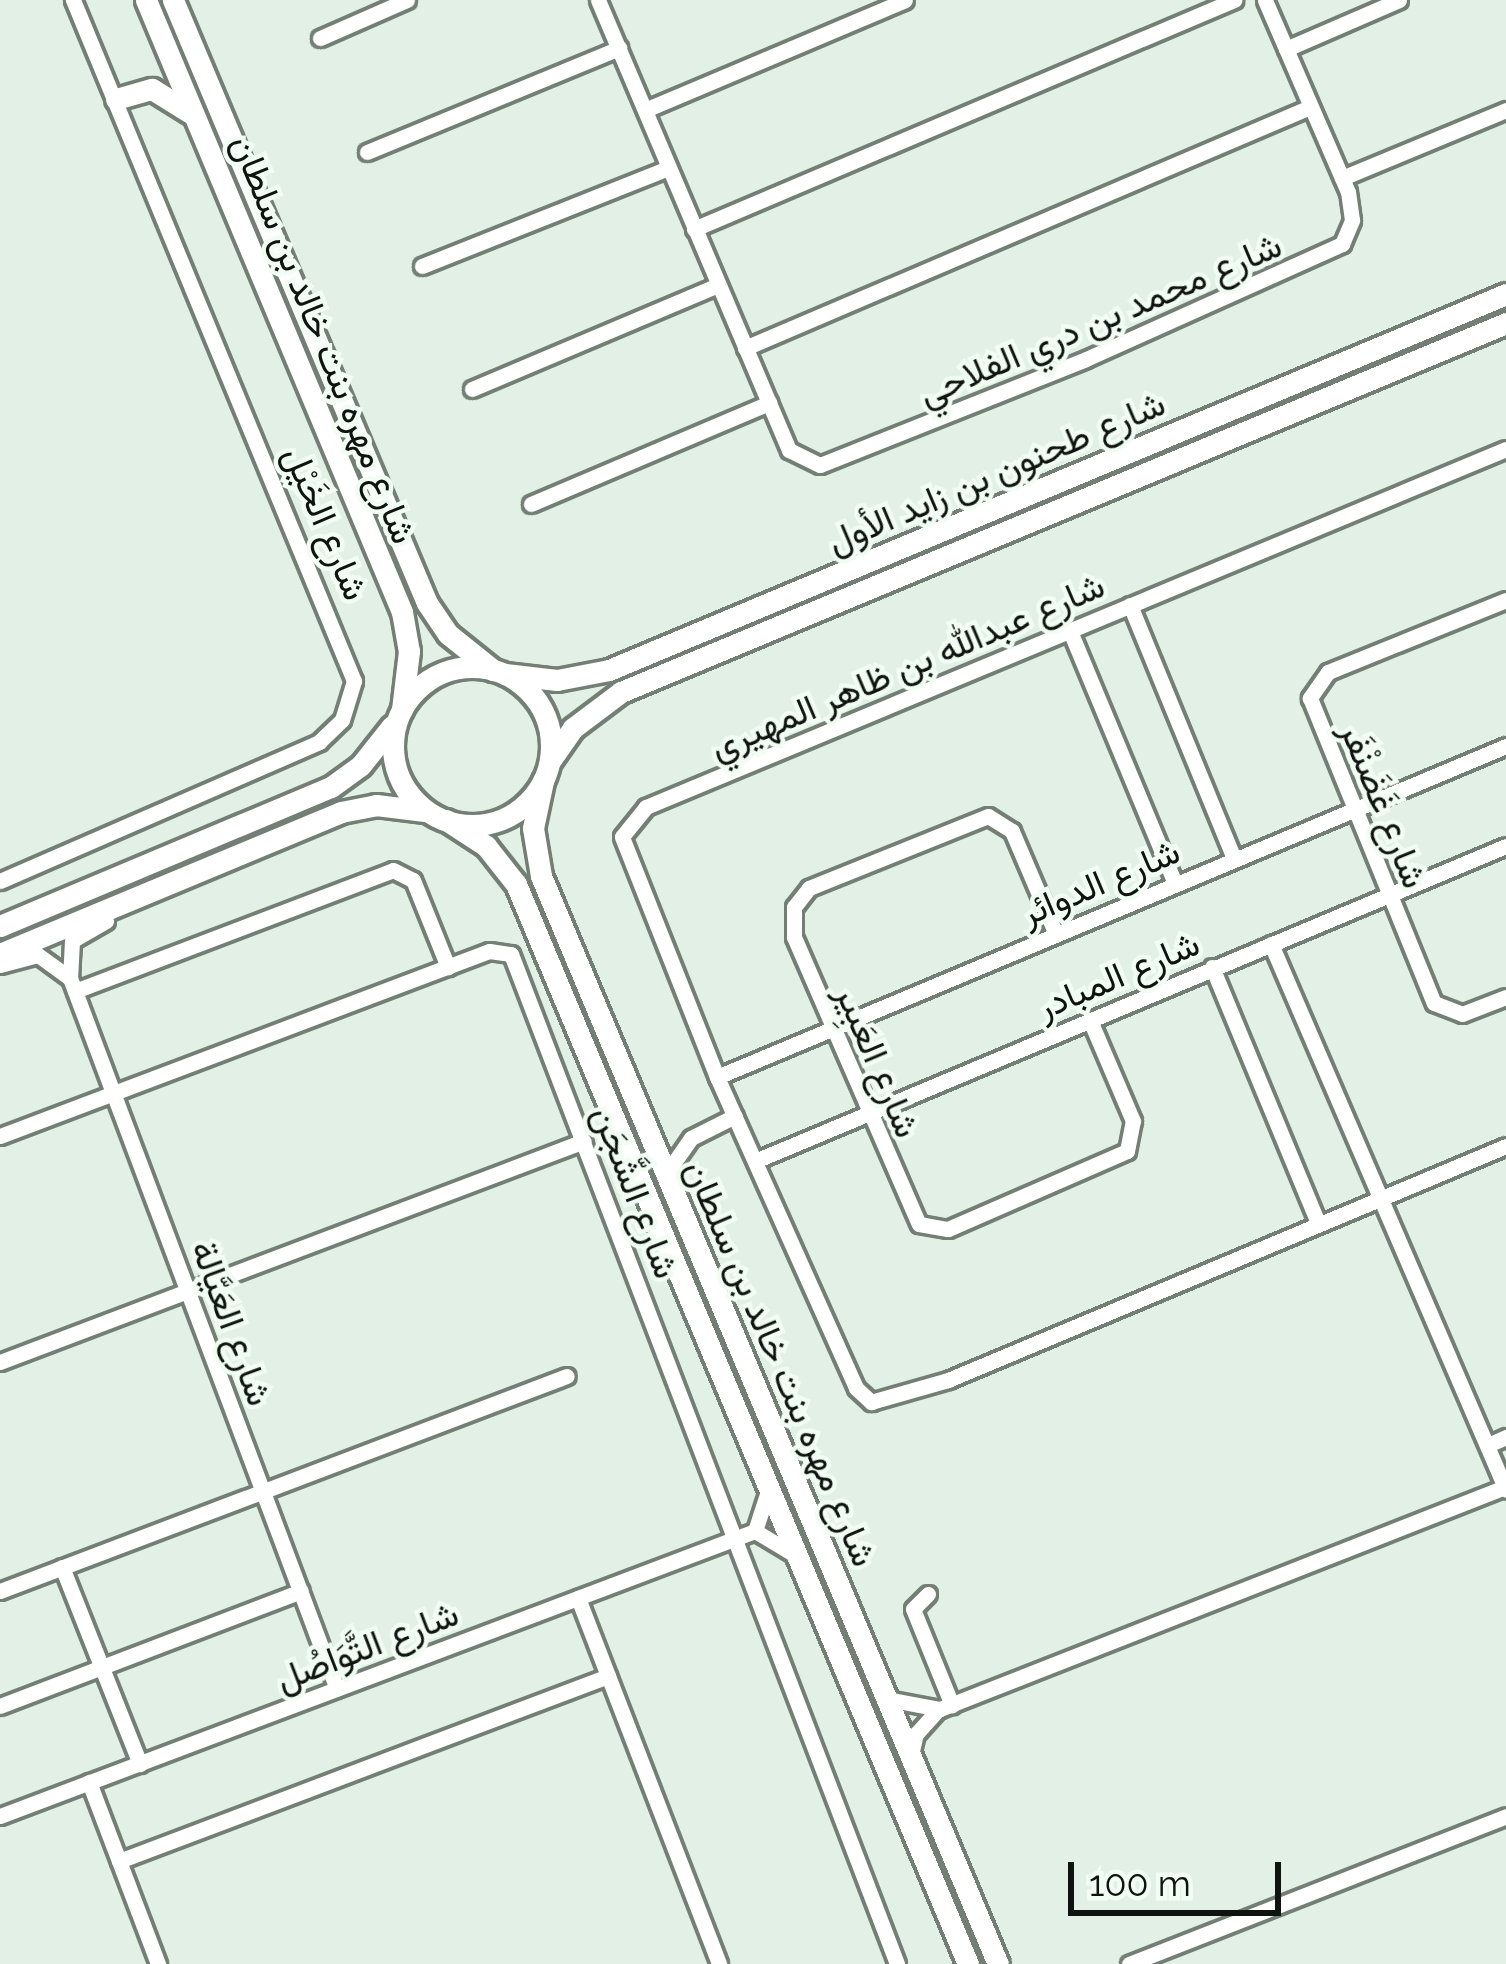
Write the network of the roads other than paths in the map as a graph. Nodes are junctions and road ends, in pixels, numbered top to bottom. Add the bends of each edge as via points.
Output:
1 (74, 0) edge
2 (146, 0) edge
3 (173, 0) edge
4 (407, 0) edge
5 (598, 0) edge
6 (905, 0) edge
7 (1234, 0) edge
8 (1265, 0) edge
9 (1399, 0) edge
10 (320, 38) dead end
11 (619, 48) junction
12 (1286, 49) junction
13 (116, 99) junction
14 (1310, 106) junction
15 (645, 110) junction
16 (1506, 110) edge
17 (203, 131) junction
18 (368, 152) dead end
19 (668, 169) junction
20 (1342, 178) junction
21 (694, 230) junction
22 (422, 266) dead end
23 (718, 285) junction
24 (1506, 294) edge
25 (1506, 322) edge
26 (745, 348) junction
27 (472, 389) dead end
28 (769, 404) junction
29 (1506, 448) edge
30 (531, 504) dead end
31 (1506, 599) edge
32 (1130, 605) junction
33 (1070, 631) junction
34 (499, 672) junction
35 (399, 715) junction
36 (1506, 746) edge
37 (546, 771) junction
38 (1353, 810) junction
39 (438, 816) junction
40 (1506, 846) edge
41 (1234, 859) junction
42 (0, 881) edge
43 (173, 883) junction
44 (1175, 883) junction
45 (1389, 895) junction
46 (0, 926) edge
47 (1055, 932) junction
48 (1271, 944) junction
49 (0, 954) edge
50 (0, 964) edge
51 (448, 967) junction
52 (1212, 967) junction
53 (72, 985) junction
54 (1506, 997) edge
55 (1090, 1020) junction
56 (831, 1027) junction
57 (718, 1077) junction
58 (113, 1093) junction
59 (867, 1113) junction
60 (735, 1116) junction
61 (647, 1132) junction
62 (0, 1136) edge
63 (691, 1138) junction
64 (584, 1141) junction
65 (1506, 1146) edge
66 (755, 1161) junction
67 (666, 1174) junction
68 (1376, 1200) junction
69 (1318, 1223) junction
70 (188, 1290) junction
71 (0, 1362) edge
72 (567, 1376) dead end
73 (1506, 1437) edge
74 (1487, 1445) junction
75 (770, 1486) junction
76 (1506, 1489) edge
77 (262, 1492) junction
78 (755, 1531) junction
79 (736, 1538) junction
80 (801, 1561) junction
81 (62, 1568) junction
82 (0, 1591) edge
83 (301, 1591) junction
84 (928, 1594) dead end
85 (578, 1598) junction
86 (101, 1666) junction
87 (608, 1676) junction
88 (337, 1689) junction
89 (886, 1699) junction
90 (0, 1706) edge
91 (946, 1707) junction
92 (911, 1756) junction
93 (140, 1764) junction
94 (89, 1782) junction
95 (0, 1816) edge
96 (1506, 1816) edge
97 (119, 1861) junction
98 (158, 1964) edge
99 (718, 1964) edge
100 (897, 1964) edge
101 (968, 1964) edge
102 (998, 1964) edge
103 (1129, 1964) edge

1 - 13 street, شارع الخَيْل
2 - 17 street, شارع مهره بنت خالد بن سلطان
3 - 34 street, شارع مهره بنت خالد بن سلطان via 427,603 448,634
4 - 10 street
5 - 11 street, شارع محمد بن دري الفلاحي
6 - 15 street
7 - 21 street
8 - 12 street, شارع محمد بن دري الفلاحي
9 - 12 street
11 - 15 street, شارع محمد بن دري الفلاحي
11 - 18 street
12 - 14 street, شارع محمد بن دري الفلاحي
13 - 17 street via 139,89 165,92
13 - 42 street, شارع الخَيْل via 351,661 353,692 342,720 319,742
14 - 20 street, شارع محمد بن دري الفلاحي
14 - 26 street
15 - 19 street, شارع محمد بن دري الفلاحي
16 - 20 street
17 - 35 street, شارع مهره بنت خالد بن سلطان via 402,612 409,651
19 - 21 street, شارع محمد بن دري الفلاحي
19 - 22 street
20 - 28 street, شارع محمد بن دري الفلاحي via 1352,220 1332,253 832,463 796,458
21 - 23 street, شارع محمد بن دري الفلاحي
23 - 26 street, شارع محمد بن دري الفلاحي
23 - 27 street
24 - 34 street, شارع طحنون بن زايد الأول via 609,670 557,680
25 - 37 street, شارع طحنون بن زايد الأول via 621,692 572,728
26 - 28 street, شارع محمد بن دري الفلاحي
28 - 30 street
29 - 32 street, شارع عبدالله بن ظاهر المهيري
31 - 38 street, شارع غَضَنْفَر via 1319,678 1312,708
32 - 33 street, شارع عبدالله بن ظاهر المهيري
32 - 41 street
33 - 44 street
33 - 57 street, شارع عبدالله بن ظاهر المهيري via 629,820 626,852
34 - 35 street via 440,674
34 - 37 street via 543,710
35 - 39 street via 399,776
35 - 46 street via 362,766 331,788
36 - 38 street, شارع الدوائر
37 - 39 street via 502,819
37 - 61 street, شارع مهره بنت خالد بن سلطان via 533,828 541,875
38 - 41 street, شارع الدوائر
38 - 45 street, شارع غَضَنْفَر
39 - 43 street via 358,807
39 - 75 street, شارع مهره بنت خالد بن سلطان via 486,846 516,884
40 - 45 street, شارع المبادر
41 - 44 street, شارع الدوائر
43 - 49 street
43 - 53 street via 76,937
44 - 47 street, شارع الدوائر
45 - 48 street, شارع المبادر
45 - 54 street, شارع غَضَنْفَر via 1440,1009 1462,1014
47 - 56 street, شارع الدوائر
47 - 56 street, شارع العَبِير via 1012,831 988,816 968,819 797,899 791,930
48 - 52 street, شارع المبادر
48 - 68 street
50 - 53 street via 38,955
51 - 53 street via 413,880 393,870
51 - 58 street, شارع الشَّجَن
51 - 64 street, شارع الشَّجَن via 496,950 517,959
52 - 55 street, شارع المبادر
52 - 69 street
53 - 58 street, شارع العَيَّالة
55 - 59 street, شارع المبادر
55 - 59 street, شارع العَبِير via 1133,1120 1127,1151 948,1229 928,1229 912,1217
56 - 57 street, شارع الدوائر
56 - 59 street, شارع العَبِير
57 - 60 street, شارع عبدالله بن ظاهر المهيري
58 - 62 street, شارع الشَّجَن
58 - 70 street, شارع العَيَّالة
59 - 66 street, شارع المبادر
60 - 63 street
60 - 66 street, شارع عبدالله بن ظاهر المهيري
61 - 63 street
61 - 67 street, شارع مهره بنت خالد بن سلطان
63 - 67 street
64 - 70 street
64 - 79 street, شارع الشَّجَن
65 - 68 street, شارع عبدالله بن ظاهر المهيري
66 - 69 street, شارع عبدالله بن ظاهر المهيري via 856,1388 878,1403
67 - 89 street, شارع مهره بنت خالد بن سلطان
68 - 69 street, شارع عبدالله بن ظاهر المهيري
68 - 74 street
70 - 71 street
70 - 77 street, شارع العَيَّالة
72 - 77 street
73 - 74 street
74 - 76 street
75 - 78 street
75 - 80 street, شارع مهره بنت خالد بن سلطان
76 - 91 street
77 - 81 street
77 - 83 street, شارع العَيَّالة
78 - 79 street, شارع التَّوَاصُل
78 - 80 street
79 - 85 street, شارع التَّوَاصُل
79 - 100 street, شارع الشَّجَن
80 - 101 street, شارع مهره بنت خالد بن سلطان
81 - 82 street
81 - 86 street
83 - 86 street
83 - 88 street, شارع العَيَّالة
84 - 91 street via 913,1609
85 - 87 street
85 - 88 street, شارع التَّوَاصُل
86 - 90 street
86 - 93 street
87 - 97 street
87 - 99 street
88 - 93 street, شارع التَّوَاصُل
89 - 91 street
89 - 92 street, شارع مهره بنت خالد بن سلطان
91 - 92 street via 922,1724
92 - 102 street, شارع مهره بنت خالد بن سلطان
93 - 94 street, شارع التَّوَاصُل
94 - 95 street, شارع التَّوَاصُل
94 - 97 street
96 - 103 street
97 - 98 street

